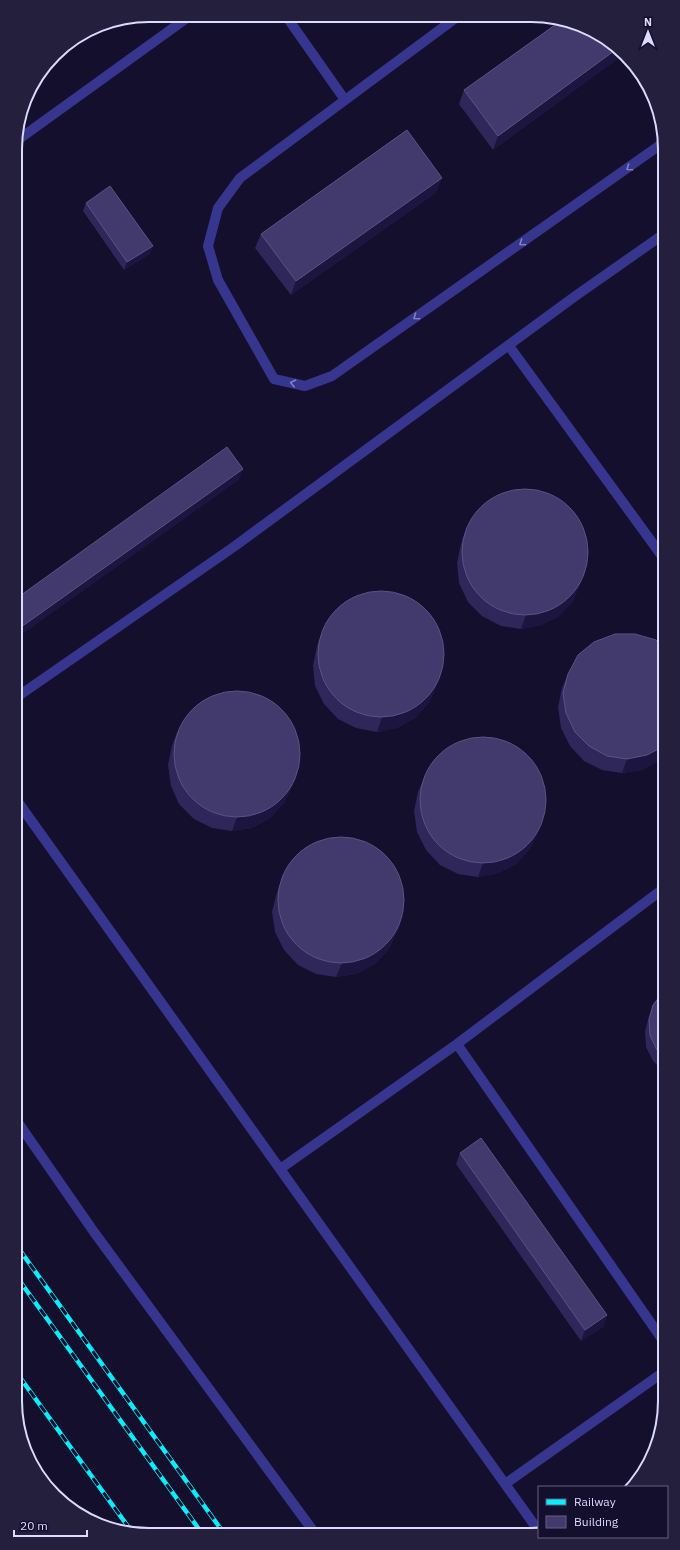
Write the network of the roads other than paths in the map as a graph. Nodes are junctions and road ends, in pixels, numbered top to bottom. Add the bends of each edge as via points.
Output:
1 (181, 22) edge
2 (290, 22) edge
3 (450, 22) edge
4 (345, 100) junction
5 (23, 137) edge
6 (658, 147) edge
7 (658, 238) edge
8 (509, 346) junction
9 (658, 551) edge
10 (22, 694) edge
11 (22, 808) edge
12 (658, 893) edge
13 (457, 1044) junction
14 (22, 1128) edge
15 (280, 1169) junction
16 (658, 1333) edge
17 (658, 1375) edge
18 (505, 1484) junction
19 (311, 1528) edge
20 (536, 1528) edge

1 - 5 lane
2 - 4 lane
3 - 4 lane
6 -> 4 lane via 332,376 305,386 274,379 218,280 208,246 218,208 240,178
7 - 8 lane
8 - 9 lane
8 - 10 lane via 235,546
11 - 15 lane
12 - 13 lane
13 - 15 lane
13 - 16 lane
14 - 19 lane via 94,1232
15 - 18 lane
17 - 18 lane
18 - 20 lane

